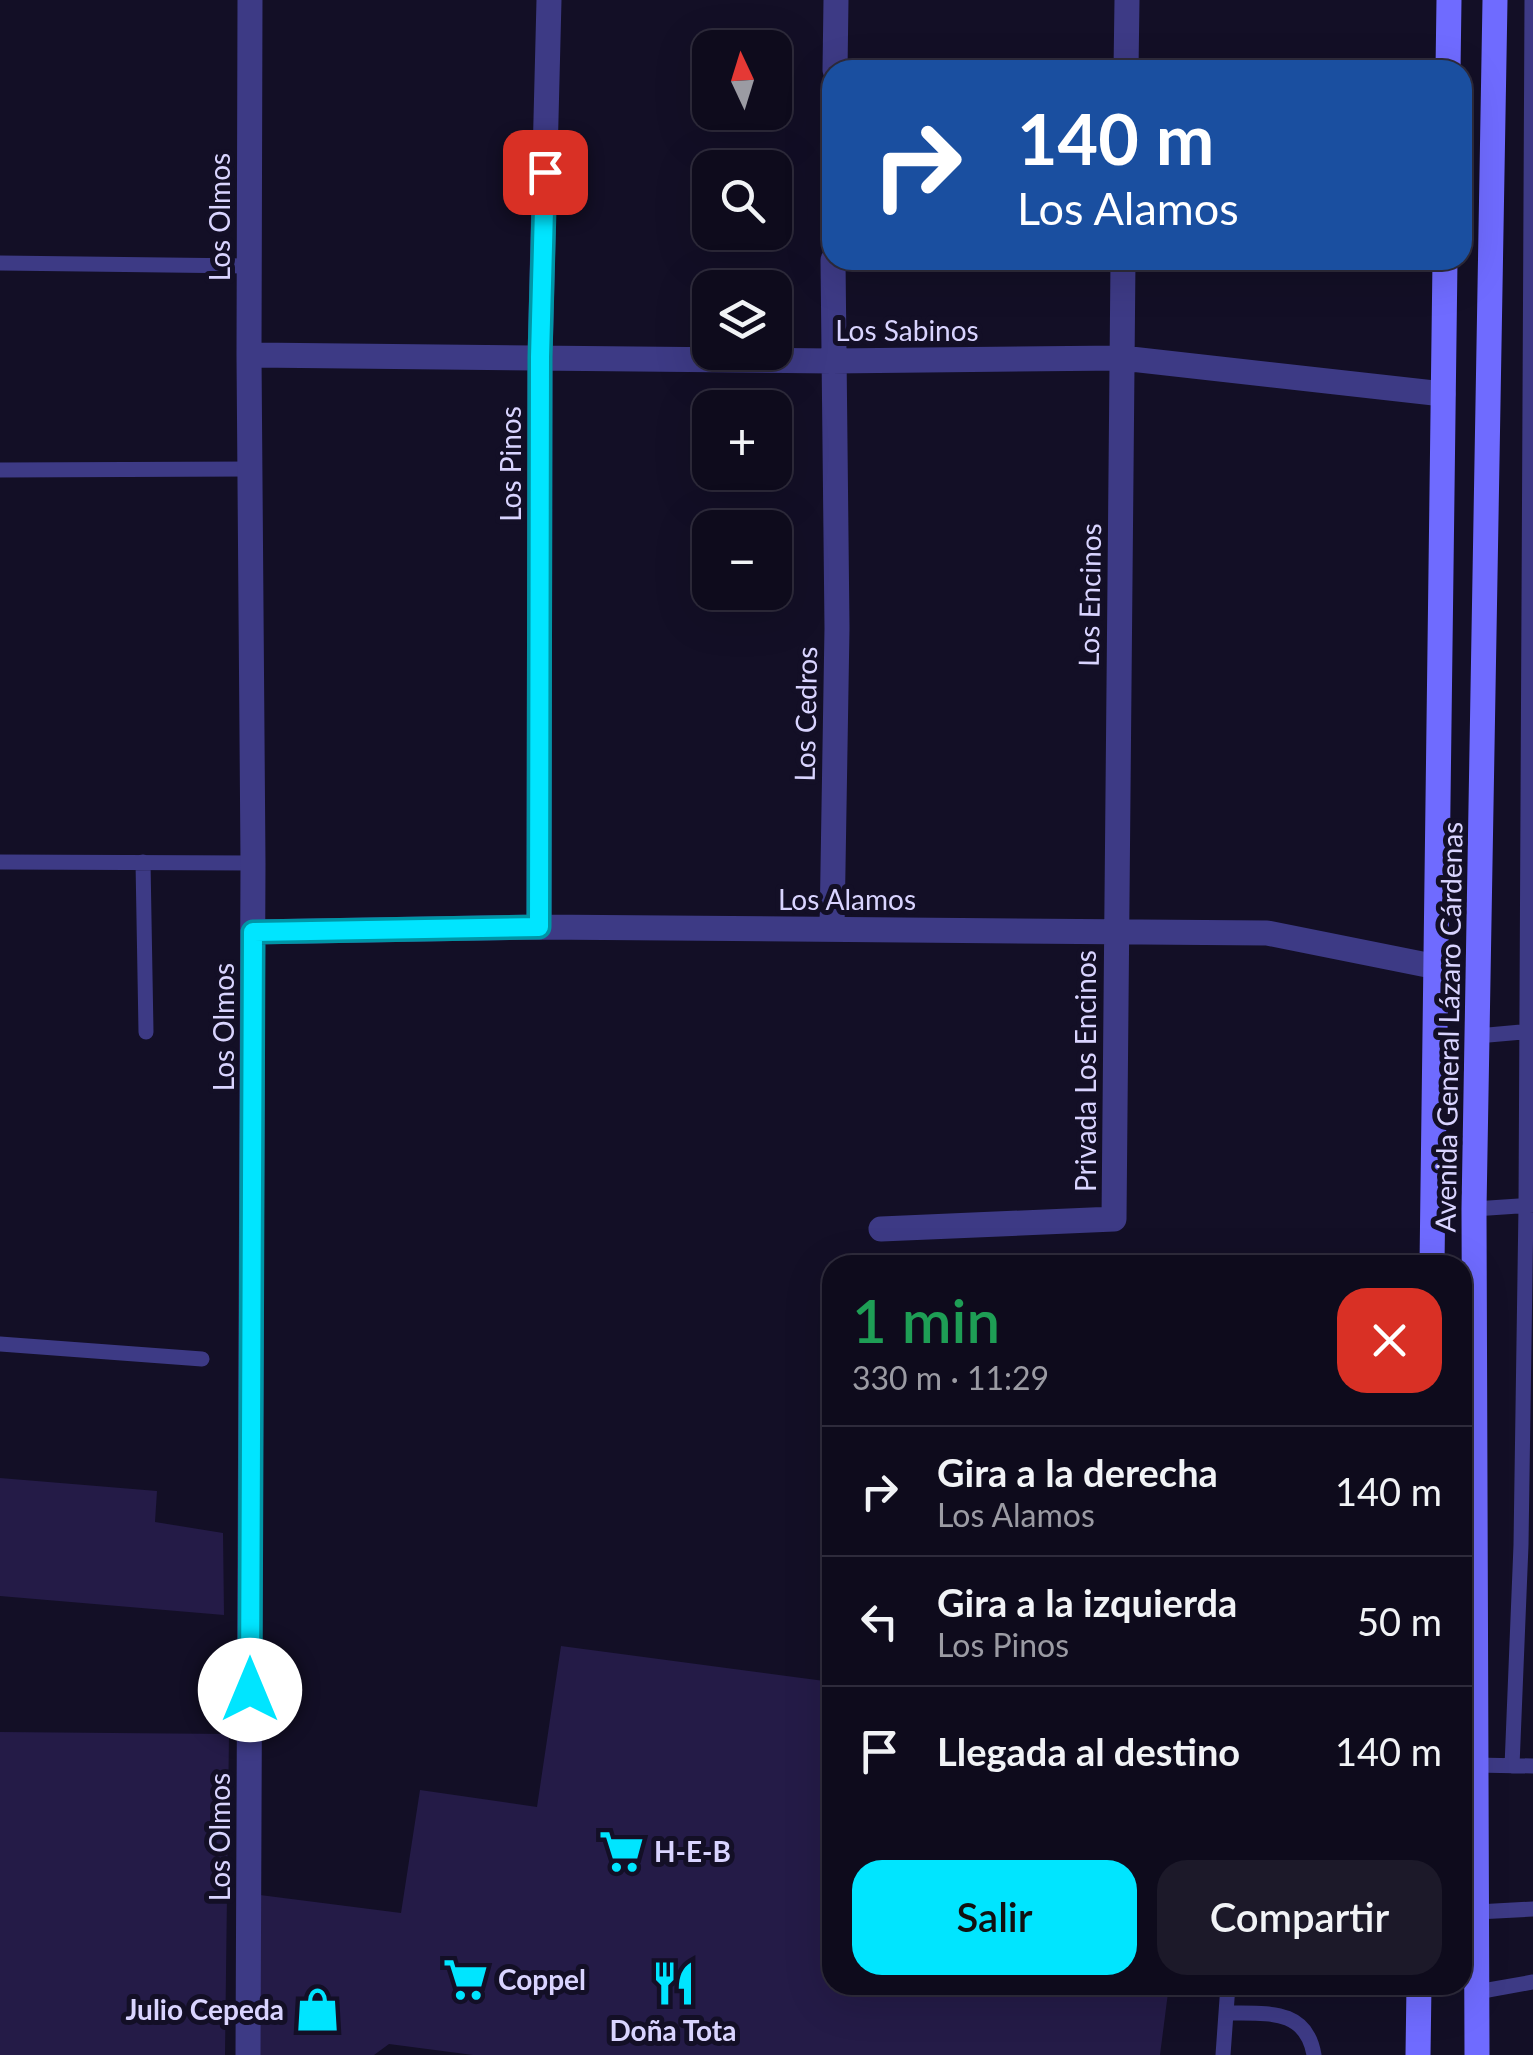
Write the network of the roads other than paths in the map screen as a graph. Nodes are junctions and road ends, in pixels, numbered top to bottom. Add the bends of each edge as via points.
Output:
1 (250, 0) edge
2 (549, 0) edge
3 (836, 0) edge
4 (1127, 0) edge
5 (1449, 0) edge
6 (1495, 0) edge
7 (1506, 0) edge
8 (1532, 0) edge
9 (1494, 49) junction
10 (835, 60) edge
11 (1126, 60) edge
12 (1448, 60) edge
13 (0, 263) edge
14 (249, 266) junction
15 (833, 270) edge
16 (1123, 270) edge
17 (1445, 270) edge
18 (249, 355) junction
19 (540, 357) junction
20 (1122, 358) junction
21 (832, 361) junction
22 (1443, 394) junction
23 (252, 469) junction
24 (0, 470) edge
25 (0, 862) edge
26 (143, 862) junction
27 (254, 863) junction
28 (539, 927) junction
29 (832, 928) junction
30 (1115, 931) junction
31 (253, 932) junction
32 (1437, 967) junction
33 (1530, 1031) edge
34 (146, 1032) dead end
35 (1477, 1036) junction
36 (1529, 1206) edge
37 (1474, 1209) junction
38 (881, 1228) dead end
39 (1432, 1255) edge
40 (0, 1344) edge
41 (202, 1359) dead end
42 (1472, 1659) edge
43 (1474, 1667) junction
44 (1472, 1708) edge
45 (1512, 1766) junction
46 (1533, 1766) edge
47 (1472, 1770) edge
48 (1533, 1908) edge
49 (1472, 1916) edge
50 (1472, 1938) edge
51 (1533, 1982) edge
52 (1477, 1992) junction
53 (1227, 1995) edge
54 (1418, 1995) edge
55 (1226, 2013) junction
56 (248, 2055) edge
57 (1223, 2055) edge
58 (1314, 2055) edge
59 (1418, 2055) edge
60 (1477, 2055) edge

1 - 14 street, Los Olmos
2 - 19 street, Los Pinos
3 - 10 street
4 - 11 street
5 - 12 street
6 - 9 street, Avenida General Lázaro Cárdenas
7 - 9 street
8 - 33 lane
9 - 35 street, Avenida General Lázaro Cárdenas
13 - 14 lane
14 - 18 street, Los Olmos
15 - 21 street, Los Cedros
16 - 20 street, Los Encinos
17 - 22 street, Avenida General Lázaro Cárdenas
18 - 19 street, Los Sabinos
18 - 23 street, Los Olmos
19 - 21 street, Los Sabinos
19 - 28 street, Los Pinos
20 - 21 street, Los Sabinos
20 - 22 street, Los Sabinos
20 - 30 street, Los Encinos
21 - 29 street, Los Cedros
22 - 32 street, Avenida General Lázaro Cárdenas
23 - 24 lane
23 - 27 street, Los Olmos
25 - 26 lane
26 - 27 lane
26 - 34 lane
27 - 31 street, Los Olmos
28 - 29 street, Los Alamos
28 - 31 street, Los Alamos
29 - 30 street, Los Alamos
30 - 32 street, Los Alamos via 1266,932
30 - 38 street, Privada Los Encinos via 1114,1219
31 - 56 street, Los Olmos
32 - 39 street, Avenida General Lázaro Cárdenas
33 - 35 lane
33 - 36 lane
35 - 37 street, Avenida General Lázaro Cárdenas
36 - 37 lane
36 - 45 lane
37 - 43 street, Avenida General Lázaro Cárdenas
40 - 41 lane
42 - 43 street
43 - 44 street, Avenida General Lázaro Cárdenas
45 - 46 lane
45 - 47 lane
48 - 49 lane
50 - 52 street, Avenida General Lázaro Cárdenas
51 - 52 lane
52 - 60 street, Avenida General Lázaro Cárdenas
53 - 55 lane
54 - 59 street
55 - 57 lane
55 - 58 lane via 1291,2019 1312,2038

